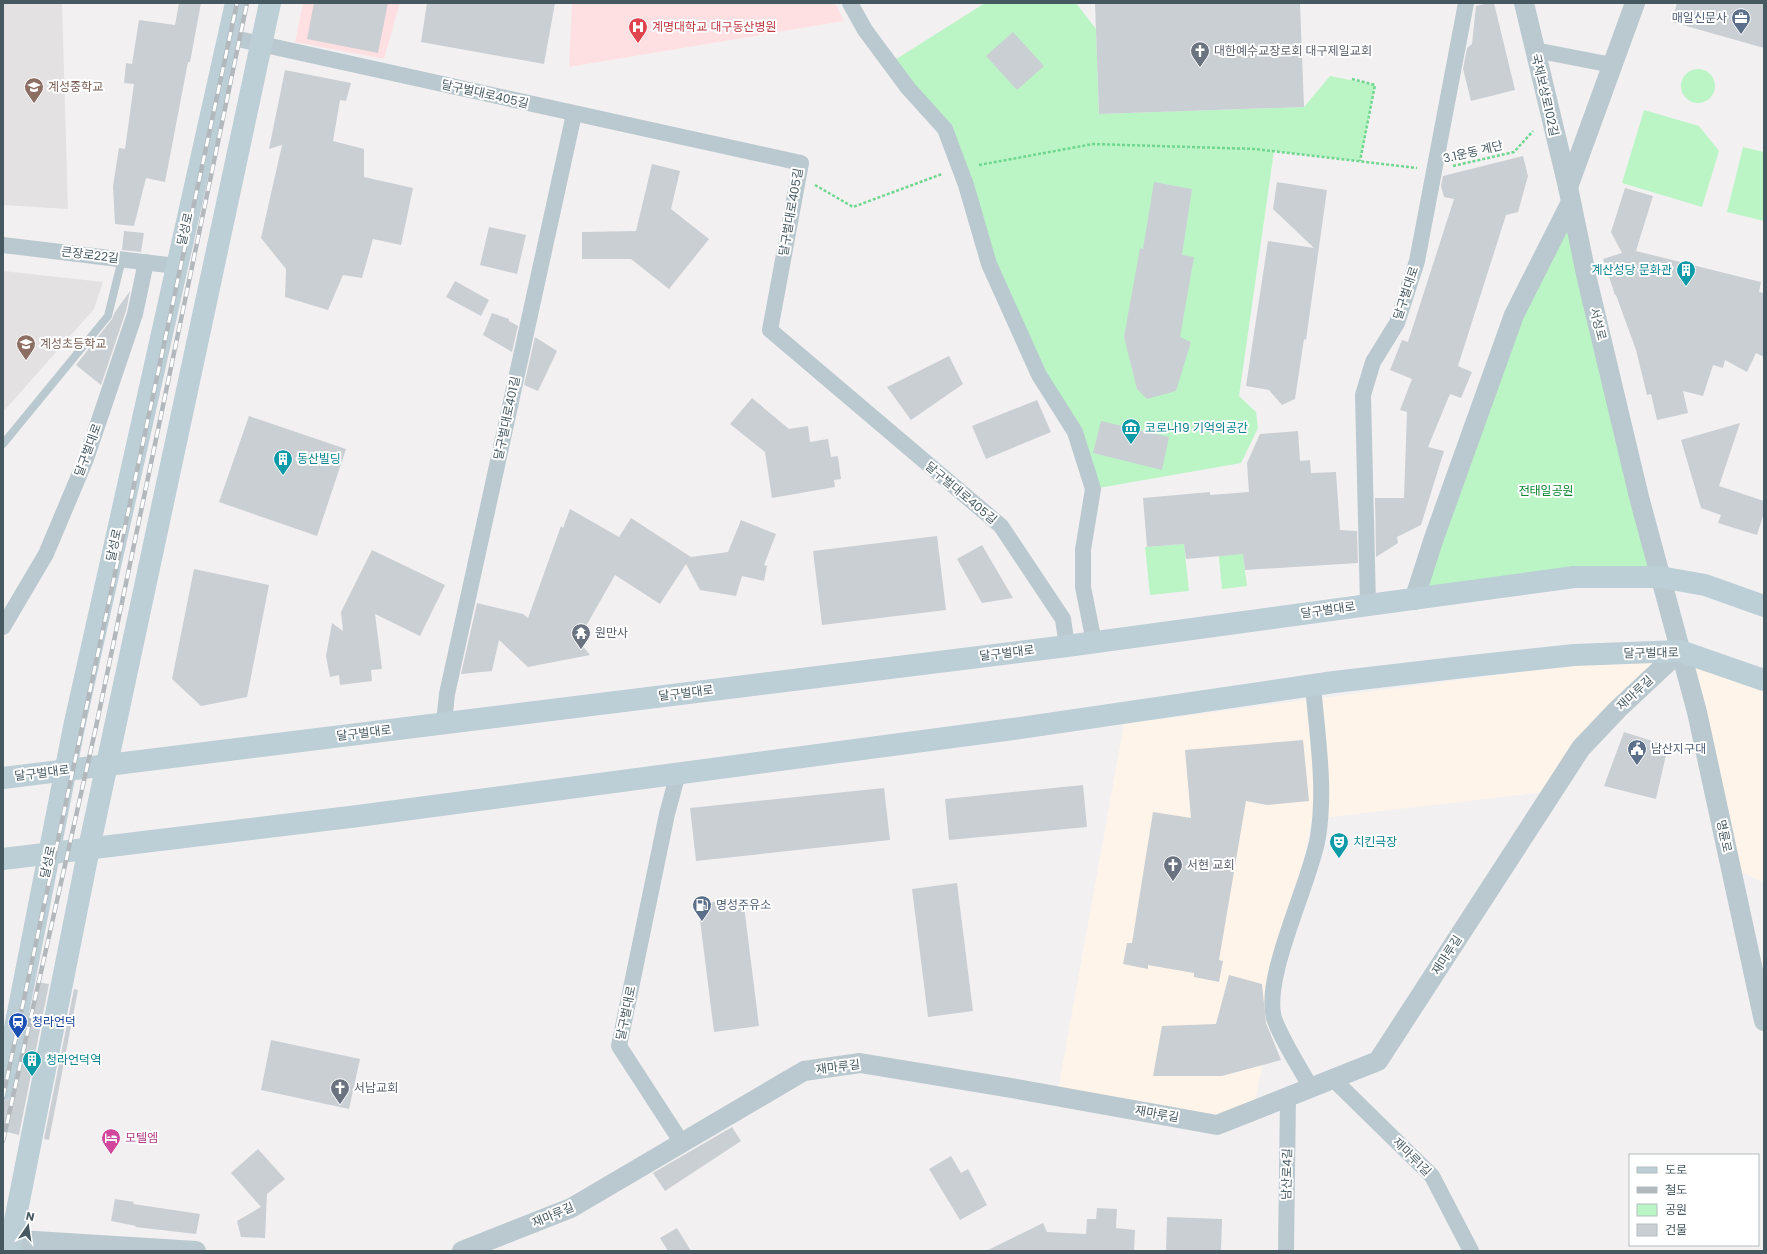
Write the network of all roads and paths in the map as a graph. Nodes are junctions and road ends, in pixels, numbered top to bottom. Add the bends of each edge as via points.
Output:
1 (236, 3) edge
2 (270, 3) edge
3 (850, 3) edge
4 (1466, 3) edge
5 (1524, 3) edge
6 (1636, 3) edge
7 (229, 37) junction
8 (261, 44) junction
9 (1535, 50) junction
10 (1612, 65) junction
11 (1352, 78) dead end
12 (574, 114) junction
13 (1549, 114) junction
14 (1360, 161) junction
15 (978, 165) dead end
16 (1433, 170) junction
17 (942, 173) dead end
18 (798, 175) junction
19 (1569, 196) junction
20 (3, 245) edge
21 (122, 259) junction
22 (146, 262) junction
23 (176, 266) junction
24 (3, 444) edge
25 (1660, 577) junction
26 (1414, 600) junction
27 (1368, 604) junction
28 (1764, 606) edge
29 (3, 627) edge
30 (1094, 642) junction
31 (1067, 646) junction
32 (1680, 651) junction
33 (1764, 680) edge
34 (1313, 685) junction
35 (444, 723) junction
36 (107, 765) junction
37 (66, 769) junction
38 (678, 773) junction
39 (3, 778) edge
40 (89, 848) junction
41 (50, 853) junction
42 (3, 858) edge
43 (1764, 1021) edge
44 (1332, 1079) junction
45 (1311, 1088) junction
46 (3, 1089) edge
47 (1288, 1097) junction
48 (682, 1143) junction
49 (8, 1244) edge
50 (196, 1251) edge
51 (462, 1251) edge
52 (1286, 1251) edge
53 (1471, 1251) edge

1 - 7 main road, 달성로
2 - 8 main road
3 - 30 street via 865,30 908,88 945,130 966,185 989,264 1039,375 1075,432 1093,489 1084,550 1083,587
4 - 16 street, 달구벌대로
5 - 9 street, 국채보상로102길
6 - 10 street
7 - 8 street, 달구벌대로405길
7 - 23 main road, 달성로
8 - 12 street, 달구벌대로405길
8 - 36 main road
9 - 10 street
9 - 13 street, 국채보상로102길
10 - 19 street
11 - 14 path via 1375,85
12 - 18 street, 달구벌대로405길 via 801,163
12 - 35 street, 달구벌대로401길 via 447,694
13 - 16 path, 3.1운동 계단 via 1514,152
13 - 19 street, 국채보상로102길
14 - 15 path, 3.1운동 계단 via 1255,149 1093,144
14 - 16 path, 3.1운동 계단
16 - 27 street, 달구벌대로 via 1417,261 1397,323 1373,362 1363,395
17 - 18 path via 853,207
18 - 31 street, 달구벌대로405길 via 770,330 1001,526 1063,619
19 - 25 street, 서성로
19 - 26 street via 1514,315
20 - 21 street, 큰장로22길
21 - 22 street, 큰장로22길
21 - 24 lane via 108,316
22 - 23 street, 큰장로22길
22 - 29 street, 달구벌대로 via 135,314 86,459 46,554
23 - 37 main road, 달성로
25 - 26 main road, 달구벌대로 via 1574,578
25 - 28 main road, 달구벌대로 via 1706,585
25 - 32 street, 서성로
26 - 27 main road, 달구벌대로
27 - 30 main road, 달구벌대로
30 - 31 main road, 달구벌대로
31 - 35 main road, 달구벌대로
32 - 33 main road, 달구벌대로
32 - 34 main road, 달구벌대로 via 1574,656
32 - 43 street, 명륜로 via 1697,712
32 - 44 street, 재마루길 via 1581,748 1378,1061
34 - 38 main road, 달구벌대로 via 1013,730
34 - 45 street via 1322,783 1318,838 1278,966 1272,999 1275,1020
35 - 36 main road, 달구벌대로
36 - 37 main road, 달구벌대로
36 - 40 main road
37 - 39 main road, 달구벌대로
37 - 41 main road, 달성로
38 - 40 main road, 달구벌대로 via 358,816
38 - 48 street, 달구벌대로 via 619,1046
40 - 41 main road, 달구벌대로
40 - 49 main road
41 - 42 main road, 달구벌대로
41 - 46 main road, 달성로
44 - 45 street, 재마루길
44 - 53 street, 재마루1길 via 1432,1176
45 - 47 street, 재마루길
47 - 48 street, 재마루길 via 1218,1125 860,1063 804,1071
47 - 52 street, 남산로4길
48 - 51 street, 재마루길 via 571,1208
49 - 50 street

